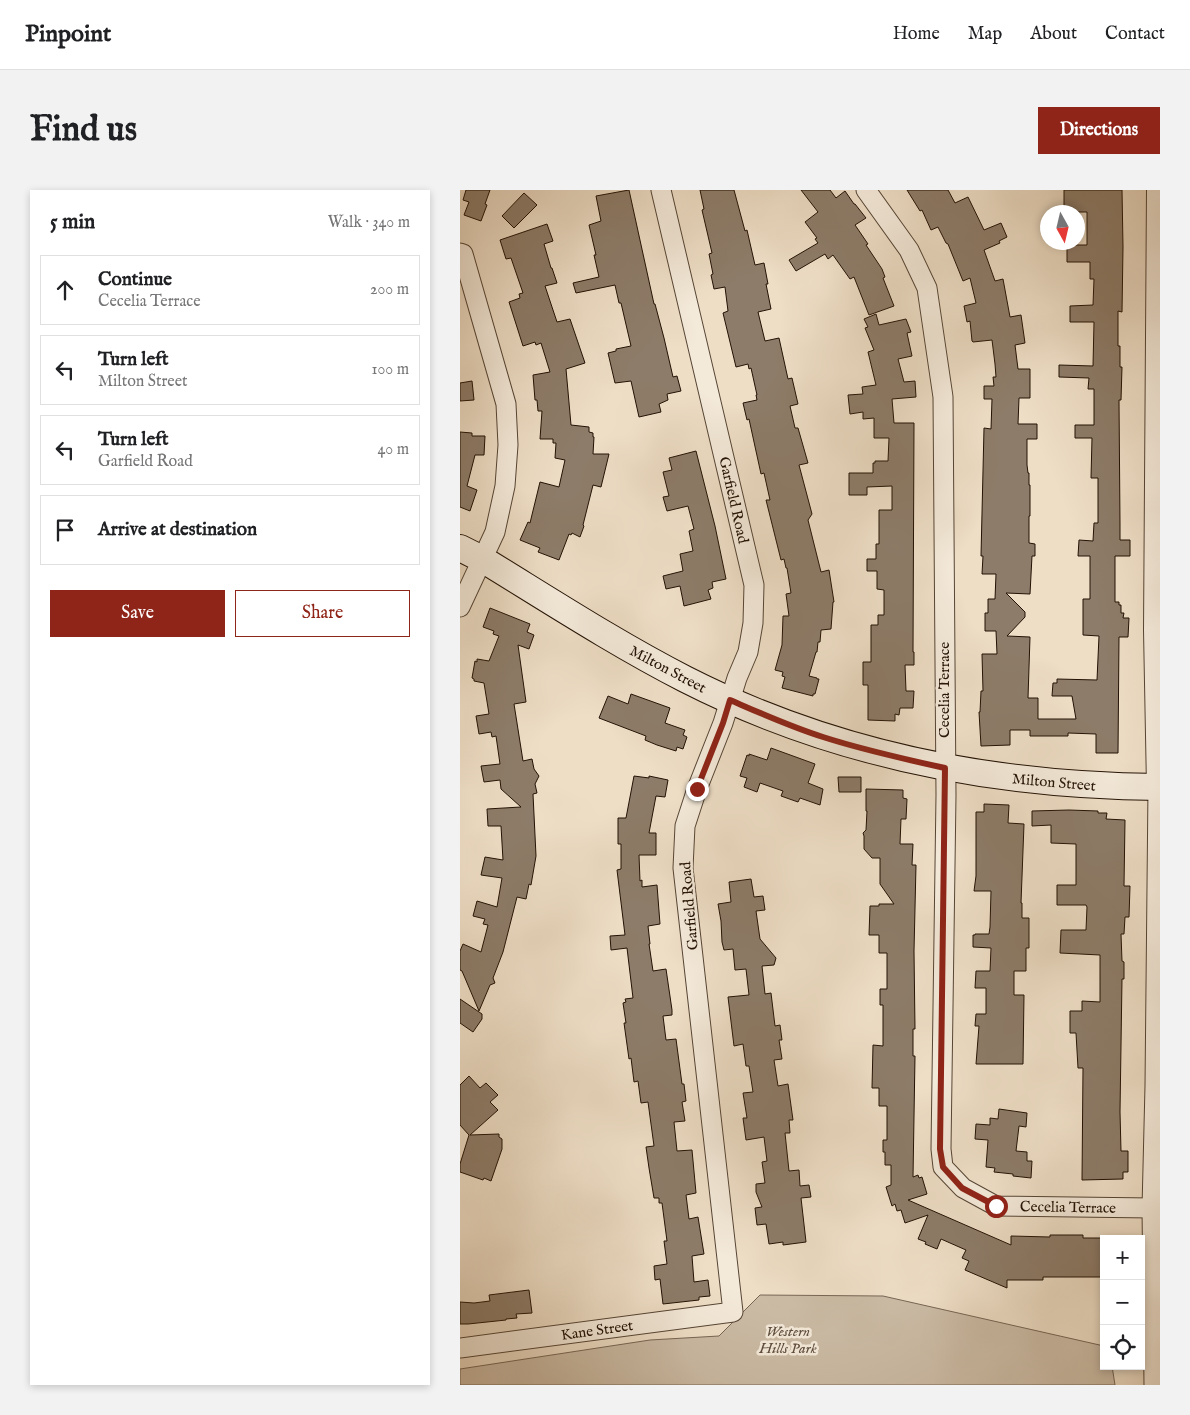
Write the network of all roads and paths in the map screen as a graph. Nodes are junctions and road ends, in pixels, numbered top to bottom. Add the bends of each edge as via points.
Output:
1 (661, 190) edge
2 (866, 190) edge
3 (1158, 190) edge
4 (460, 253) edge
5 (471, 553) edge
6 (460, 607) edge
7 (1157, 630) edge
8 (730, 700) junction
9 (945, 768) junction
10 (1159, 787) edge
11 (1158, 1086) edge
12 (1152, 1208) junction
13 (733, 1312) joint
14 (460, 1348) edge
15 (1154, 1385) edge

1 - 8 street, Garfield Road via 754,585 754,623 748,652
2 - 9 street, Cecelia Terrace via 909,250 927,288 942,397
3 - 7 street
4 - 5 street via 463,254 506,404 508,445 505,486 495,532
5 - 6 street
5 - 8 main road, Milton Street via 635,652
7 - 10 street
8 - 9 main road, Milton Street via 822,737
8 - 13 street, Garfield Road via 686,826 683,868
9 - 10 main road, Milton Street via 1049,782
9 - 12 street, Cecelia Terrace via 940,1149 943,1167 962,1188 996,1206
10 - 11 street
11 - 12 street
12 - 15 street
13 - 14 street, Kane Street

